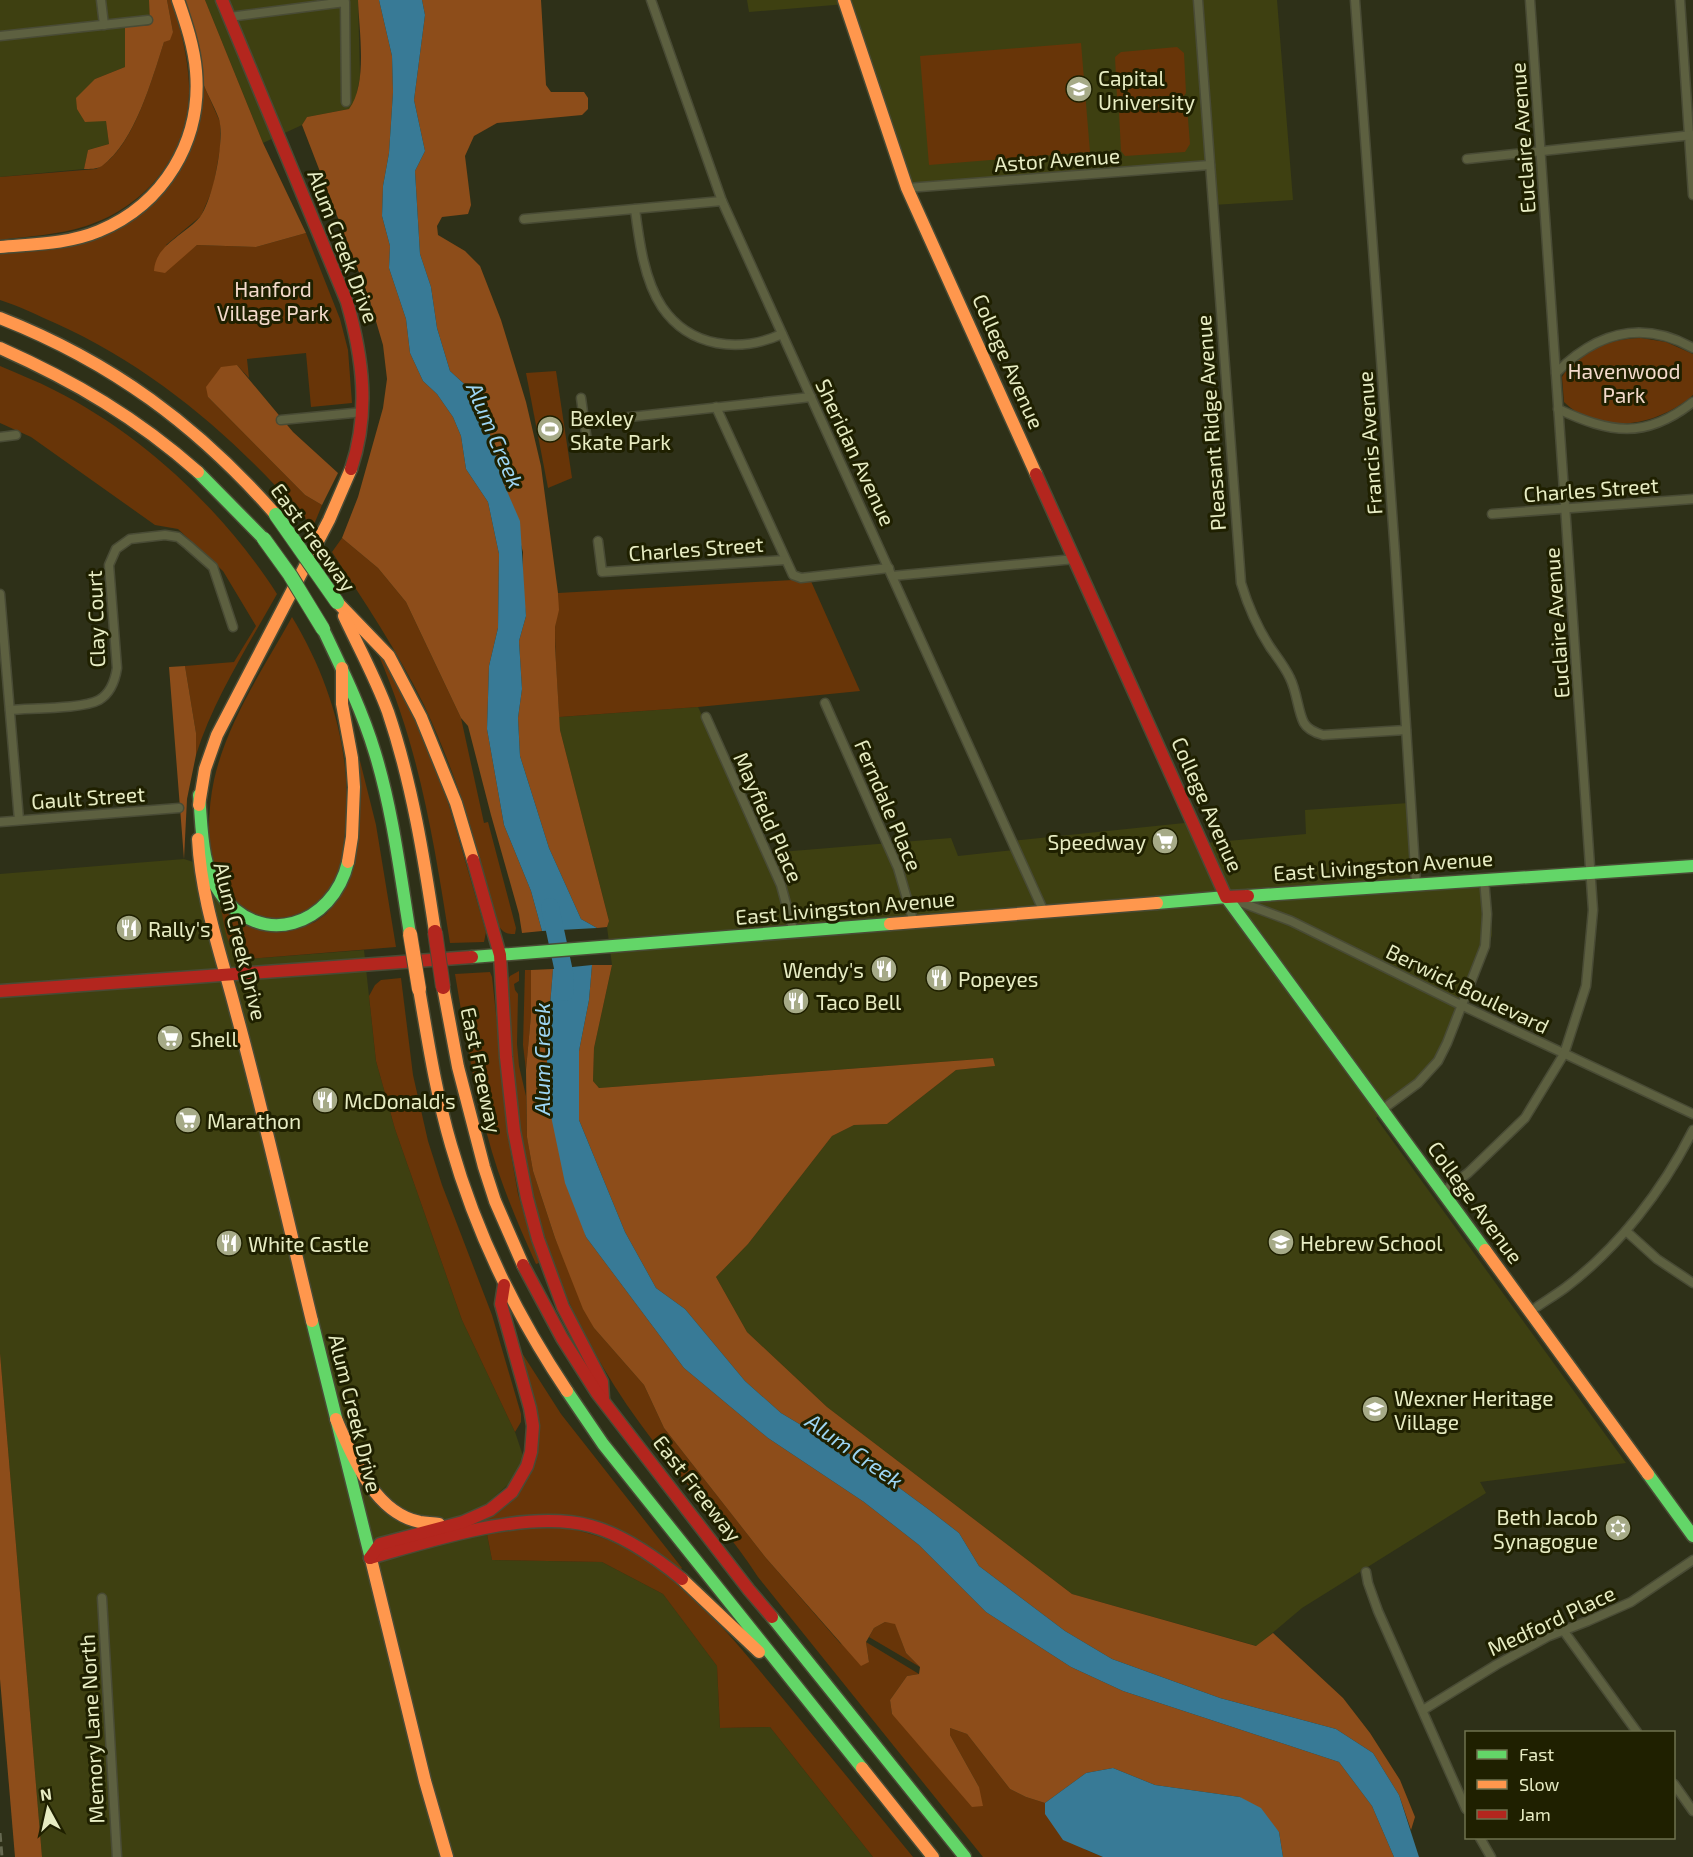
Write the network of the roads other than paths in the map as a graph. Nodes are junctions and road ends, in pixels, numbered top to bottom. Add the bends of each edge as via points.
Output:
1 (101, 0) edge
2 (178, 0) edge
3 (222, 0) edge
4 (651, 0) edge
5 (844, 0) edge
6 (1198, 0) edge
7 (1355, 0) edge
8 (1530, 0) edge
9 (1680, 0) edge
10 (229, 17) junction
11 (148, 20) dead end
12 (104, 26) junction
13 (0, 36) edge
14 (346, 102) dead end
15 (1691, 136) edge
16 (1540, 152) junction
17 (1467, 159) dead end
18 (1210, 165) junction
19 (907, 188) junction
20 (1693, 195) edge
21 (722, 201) junction
22 (635, 209) junction
23 (524, 219) dead end
24 (0, 247) edge
25 (0, 318) edge
26 (782, 334) junction
27 (0, 348) edge
28 (1693, 348) edge
29 (1556, 373) junction
30 (811, 397) junction
31 (581, 398) dead end
32 (1693, 402) edge
33 (716, 407) junction
34 (1558, 409) junction
35 (363, 412) junction
36 (281, 420) dead end
37 (584, 422) junction
38 (16, 435) dead end
39 (0, 436) edge
40 (586, 441) dead end
41 (1693, 500) edge
42 (1566, 508) junction
43 (1492, 514) dead end
44 (598, 541) dead end
45 (1075, 559) junction
46 (785, 560) junction
47 (891, 572) junction
48 (0, 594) edge
49 (337, 603) junction
50 (233, 627) dead end
51 (342, 668) junction
52 (825, 703) dead end
53 (10, 710) junction
54 (706, 717) dead end
55 (1406, 730) junction
56 (200, 795) junction
57 (179, 808) dead end
58 (19, 820) junction
59 (0, 822) edge
60 (1693, 866) edge
61 (1591, 872) junction
62 (1484, 879) junction
63 (1416, 884) junction
64 (1226, 897) junction
65 (1044, 912) junction
66 (914, 922) junction
67 (794, 933) junction
68 (500, 955) junction
69 (225, 975) junction
70 (0, 991) edge
71 (1463, 1006) junction
72 (1564, 1054) junction
73 (1383, 1109) junction
74 (1693, 1114) edge
75 (1693, 1130) edge
76 (1443, 1192) junction
77 (1626, 1230) junction
78 (1693, 1283) edge
79 (504, 1285) junction
80 (1531, 1311) junction
81 (604, 1401) junction
82 (336, 1419) junction
83 (463, 1522) junction
84 (1693, 1536) edge
85 (370, 1558) junction
86 (1693, 1560) edge
87 (1366, 1572) dead end
88 (102, 1598) dead end
89 (1563, 1630) junction
90 (805, 1697) junction
91 (1423, 1710) junction
92 (1636, 1731) edge
93 (1675, 1785) edge
94 (1465, 1804) edge
95 (1693, 1810) edge
96 (1481, 1839) edge
97 (117, 1857) edge
98 (447, 1857) edge
99 (933, 1857) edge
100 (965, 1857) edge
101 (1491, 1857) edge

1 - 12 street
2 - 24 main road via 196,73 194,118 177,166 163,186 136,212 98,231 58,241
3 - 10 main road, Alum Creek Drive
4 - 21 street, Sheridan Avenue
5 - 19 main road, College Avenue
6 - 18 street, Pleasant Ridge Avenue
7 - 55 street, Francis Avenue
8 - 16 street, Euclaire Avenue
9 - 15 street
10 - 14 street via 345,2
10 - 35 main road, Alum Creek Drive via 347,302 358,343
11 - 12 street
12 - 13 street
15 - 16 street
15 - 20 street
16 - 17 street
16 - 29 street, Euclaire Avenue
18 - 19 street, Astor Avenue
18 - 55 street, Pleasant Ridge Avenue via 1237,557 1247,605 1291,679 1308,727 1323,735
19 - 45 main road, College Avenue
21 - 22 street
21 - 26 street, Sheridan Avenue
22 - 23 street
22 - 26 street via 639,240 657,298 685,330 724,345 746,345
25 - 49 main road, East Freeway, bridge via 67,346 136,386 165,408 227,462 276,515
26 - 30 street, Sheridan Avenue
27 - 51 main road, East Freeway, bridge via 91,391 150,430 208,480 264,539 290,575
28 - 29 street via 1654,334 1620,334 1588,346
29 - 34 street, Euclaire Avenue
30 - 33 street
30 - 47 street, Sheridan Avenue
31 - 37 street
32 - 34 street via 1662,422 1629,429 1596,425
33 - 37 street
33 - 46 street
34 - 42 street, Euclaire Avenue
35 - 36 street
35 - 56 main road, Alum Creek Drive via 351,467 335,508 224,717 207,761
37 - 40 street
38 - 39 street
41 - 42 street, Charles Street
42 - 43 street, Charles Street
42 - 61 street, Euclaire Avenue
44 - 46 street, Charles Street via 602,572
45 - 47 street, Charles Street
45 - 64 main road, College Avenue
46 - 47 street, Charles Street via 793,575 801,578
47 - 65 street, Sheridan Avenue
48 - 53 street
49 - 68 main road via 389,657 421,717 456,803
49 - 81 main road, East Freeway, bridge via 376,682 403,765 422,848 458,1067 495,1201 540,1300
50 - 53 street, Clay Court via 213,567 178,537 165,534 130,539 111,557 108,575 117,668 109,691 84,704
51 - 56 main road via 343,708 352,758 351,842 342,882 323,908 306,921 282,927 254,922 234,911 220,894 211,872 202,833
51 - 79 main road, East Freeway, bridge via 380,771 450,1142 474,1215
52 - 66 street, Ferndale Place via 898,868
53 - 58 street
54 - 67 street, Mayfield Place via 781,885
55 - 63 street, Francis Avenue
56 - 69 main road, Alum Creek Drive via 202,892
57 - 58 street, Gault Street
58 - 59 street, Gault Street
60 - 61 main road, East Livingston Avenue
61 - 62 main road, East Livingston Avenue
61 - 72 street, Euclaire Avenue via 1593,909 1586,986
62 - 63 main road, East Livingston Avenue
62 - 71 street via 1485,946
63 - 64 main road, East Livingston Avenue
64 - 65 main road, East Livingston Avenue
64 - 71 street, Berwick Boulevard via 1291,921
64 - 73 main road, College Avenue
65 - 66 main road, East Livingston Avenue
66 - 67 main road, East Livingston Avenue
67 - 68 main road, East Livingston Avenue
68 - 69 main road, East Livingston Avenue
68 - 81 main road via 508,1079 524,1188 563,1307 602,1382
69 - 70 main road, East Livingston Avenue
69 - 82 main road, Alum Creek Drive
71 - 72 street, Berwick Boulevard
71 - 73 street via 1438,1061 1418,1083
72 - 74 street, Berwick Boulevard
72 - 76 street, Euclaire Avenue via 1525,1118
73 - 76 main road, College Avenue
75 - 77 street via 1659,1188
76 - 80 main road, College Avenue
77 - 78 street via 1657,1259
77 - 80 street via 1566,1288
79 - 83 main road via 501,1304 530,1408 531,1452 519,1480 502,1502
79 - 90 main road, East Freeway via 577,1409
80 - 84 main road, College Avenue
81 - 100 main road, East Freeway via 749,1590
82 - 83 main road via 357,1466 379,1498 421,1522
82 - 85 main road, Alum Creek Drive
83 - 85 main road via 380,1544
85 - 90 main road via 515,1523 562,1521 588,1526 645,1552 683,1579
85 - 98 main road, Alum Creek Drive
86 - 89 street, Medford Place via 1631,1602
87 - 91 street via 1378,1612
88 - 97 street, Memory Lane North
89 - 91 street, Medford Place
89 - 92 street
90 - 99 main road, East Freeway
91 - 94 street
93 - 95 street
96 - 101 street

